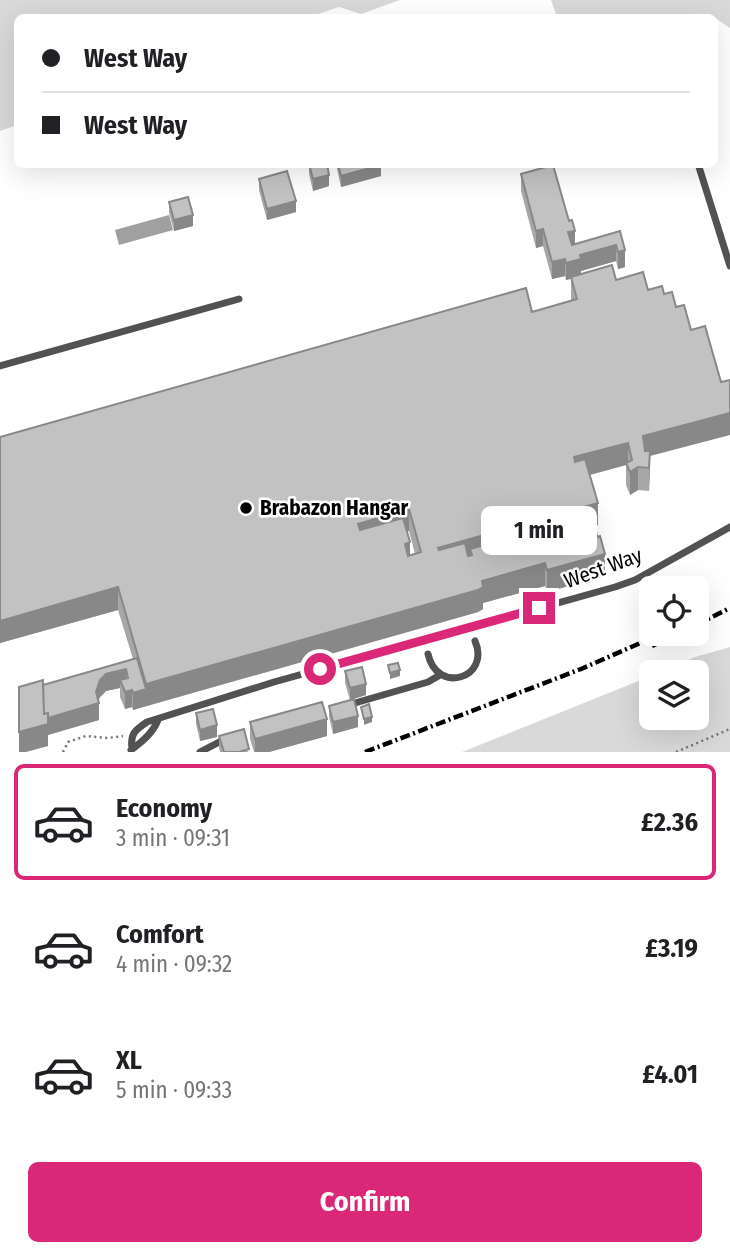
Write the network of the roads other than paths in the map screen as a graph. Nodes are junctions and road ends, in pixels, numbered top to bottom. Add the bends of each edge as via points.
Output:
1 (699, 168) edge
2 (728, 253) edge
3 (730, 266) edge
4 (239, 299) dead end
5 (0, 366) edge
6 (730, 527) edge
7 (475, 640) dead end
8 (428, 654) dead end
9 (440, 675) junction
10 (337, 708) edge
11 (158, 720) junction
12 (233, 737) edge
13 (131, 750) edge
14 (200, 752) edge

1 - 2 lane
2 - 3 lane
4 - 5 lane
6 - 11 lane, West Way via 615,587 274,682
7 - 9 lane via 479,655 468,674
8 - 9 lane
9 - 10 lane
11 - 13 lane via 155,729
11 - 13 lane, West Way via 147,722 133,734
12 - 14 lane

